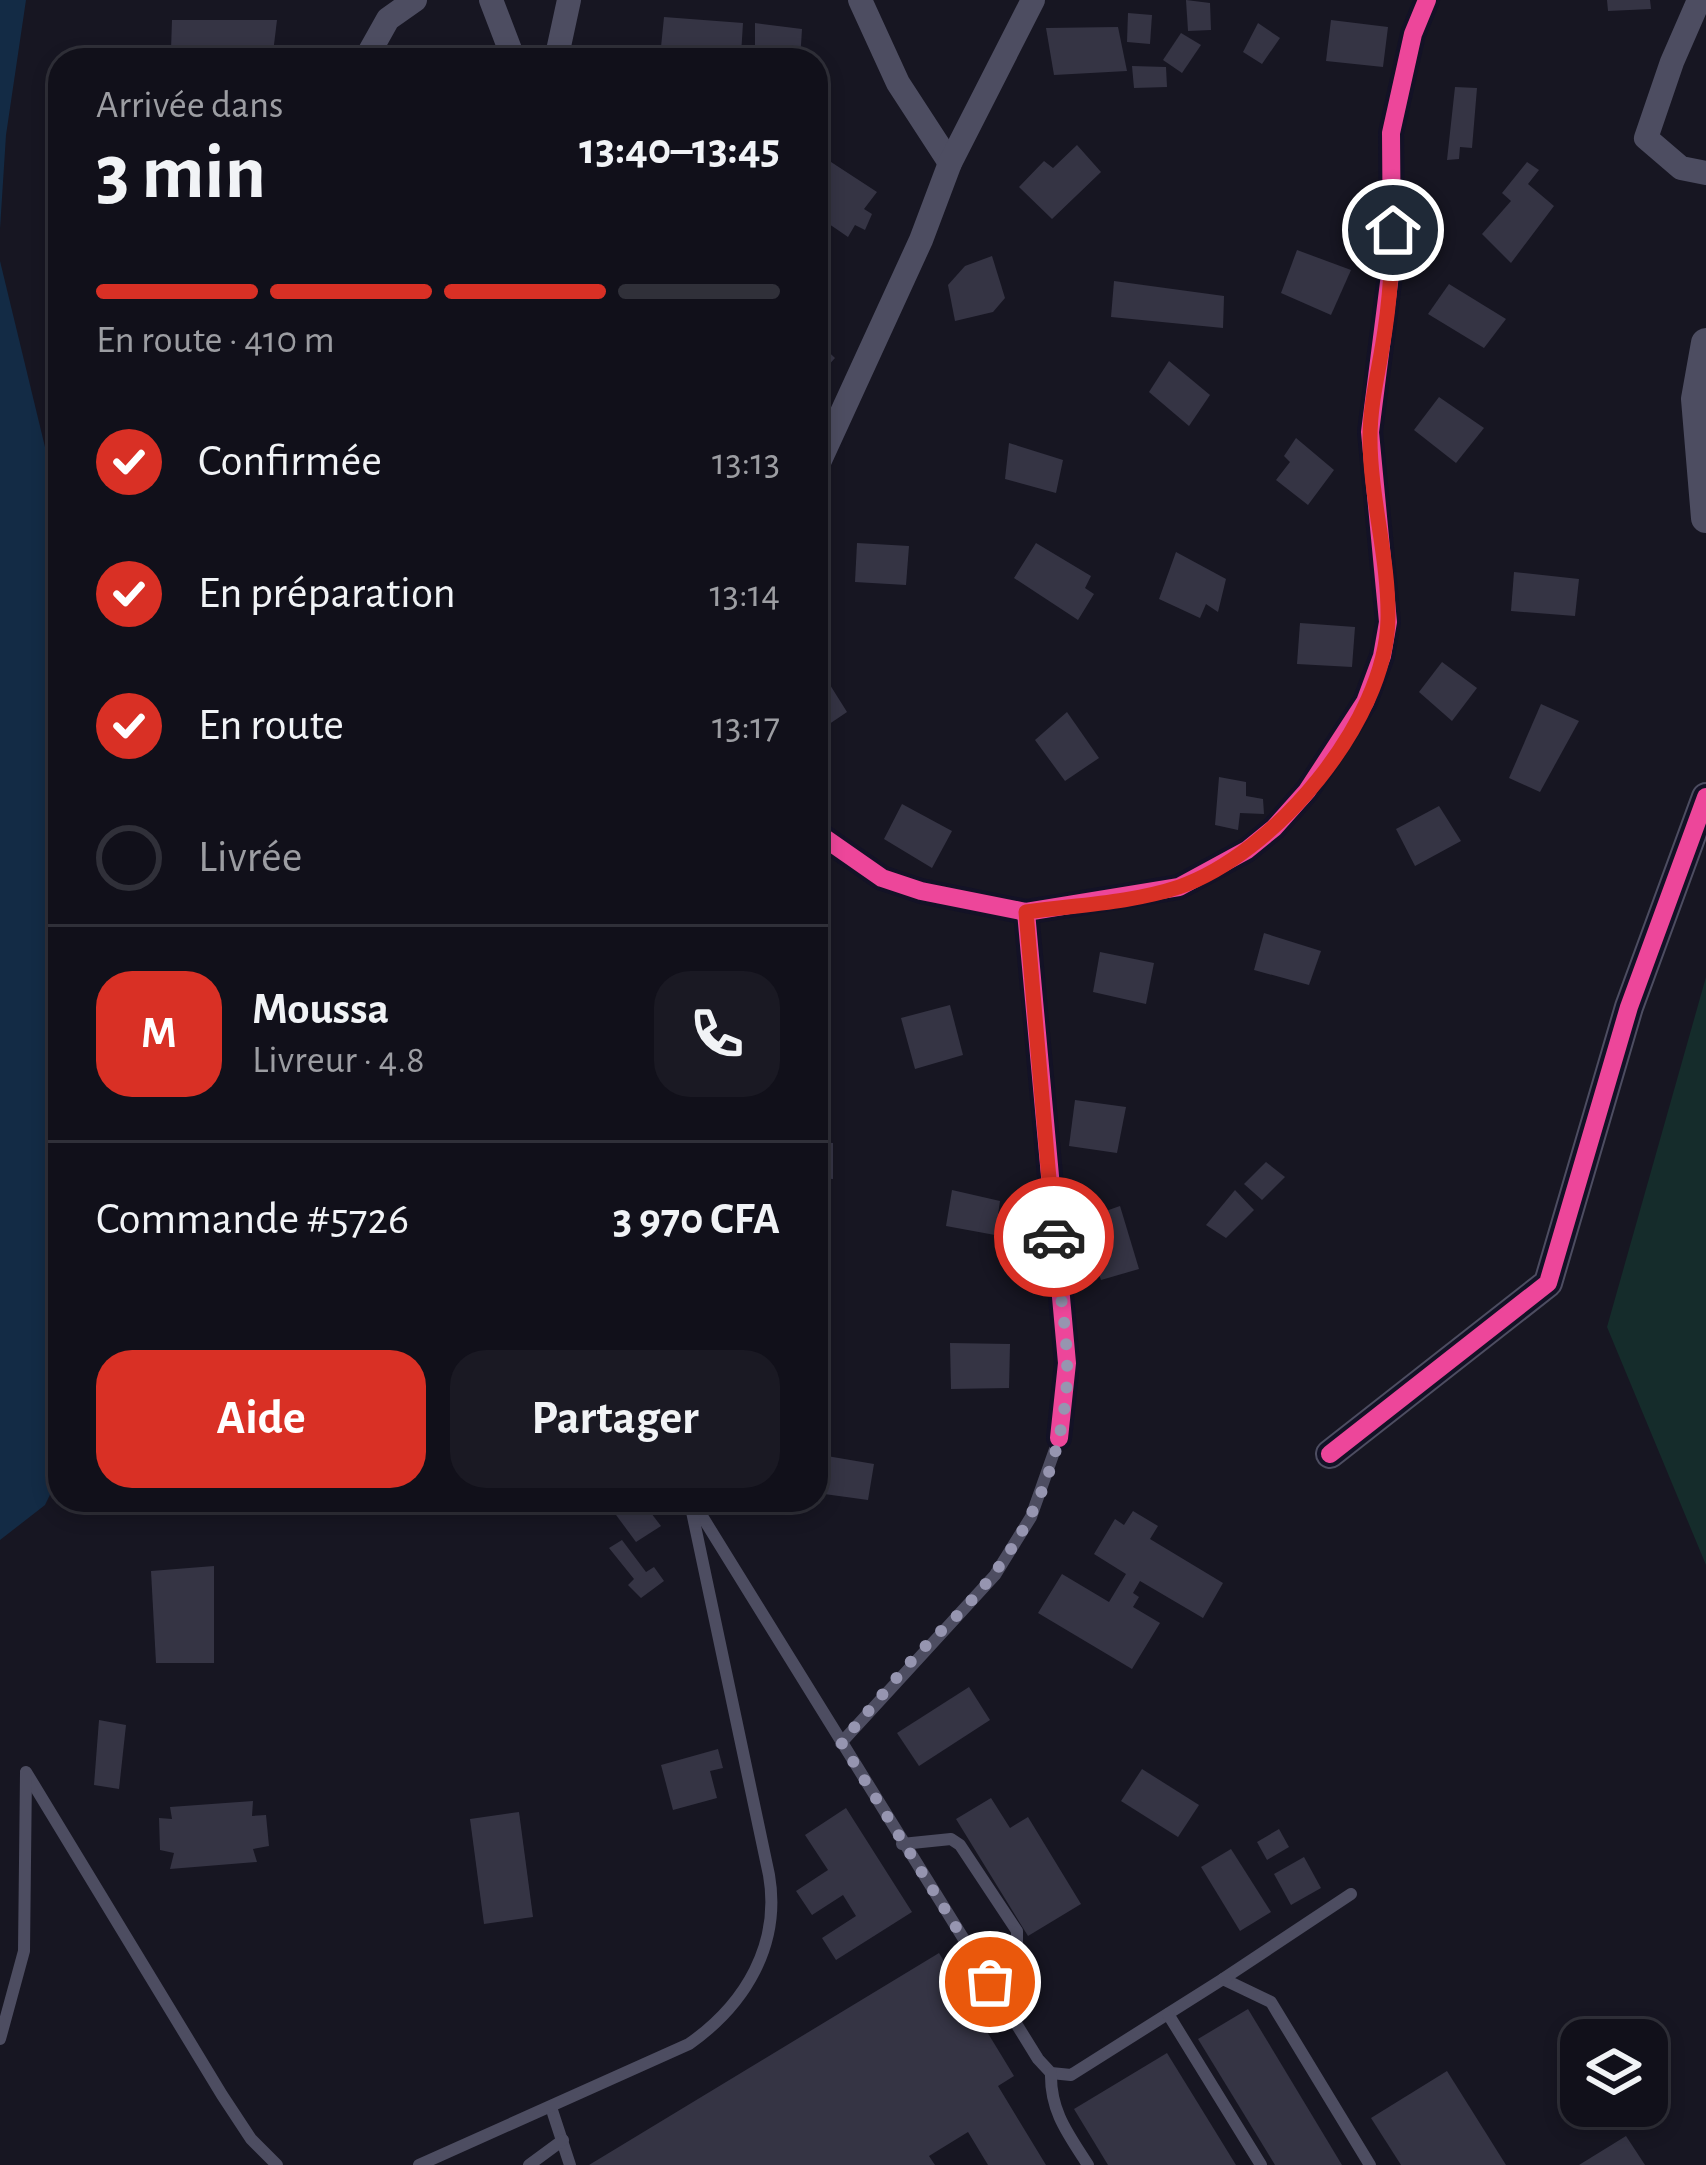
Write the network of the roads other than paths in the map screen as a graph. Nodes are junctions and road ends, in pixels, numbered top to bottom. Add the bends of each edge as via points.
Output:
1 (415, 0) edge
2 (490, 0) edge
3 (569, 0) edge
4 (860, 0) edge
5 (1033, 0) edge
6 (1427, 0) edge
7 (1699, 0) edge
8 (372, 48) edge
9 (509, 48) edge
10 (559, 48) edge
11 (950, 164) junction
12 (1706, 173) edge
13 (1706, 344) edge
14 (828, 443) edge
15 (1706, 518) edge
16 (1706, 796) edge
17 (828, 840) edge
18 (1026, 912) junction
19 (1059, 1438) joint
20 (1330, 1454) dead end
21 (694, 1512) edge
22 (698, 1512) edge
23 (841, 1742) junction
24 (902, 1844) junction
25 (1351, 1894) dead end
26 (1223, 1979) junction
27 (990, 1982) junction
28 (1168, 2014) junction
29 (0, 2039) edge
30 (1051, 2073) junction
31 (551, 2107) junction
32 (563, 2140) junction
33 (277, 2165) edge
34 (419, 2165) edge
35 (530, 2165) edge
36 (570, 2165) edge
37 (1088, 2165) edge
38 (1261, 2165) edge
39 (1370, 2165) edge

1 - 8 street via 388,19
2 - 9 street
3 - 10 street
4 - 11 street via 898,83
5 - 11 street
6 - 18 street via 1389,148 1392,259 1370,432 1388,622 1365,702 1307,791 1247,850 1179,887
7 - 12 street via 1646,138 1681,168
11 - 14 street
13 - 15 street via 1696,399
16 - 20 street via 1629,1007 1548,1283
17 - 18 street via 882,878
18 - 19 street via 1066,1363
19 - 23 lane via 1031,1517 995,1575
21 - 31 lane via 775,1904 767,1945 739,1998 710,2029
22 - 23 lane
23 - 24 lane
24 - 27 lane
24 - 27 lane via 960,1845 1018,1931
25 - 26 lane
26 - 28 lane
26 - 39 lane via 1271,2002
27 - 30 lane
28 - 30 lane via 1071,2074
28 - 38 lane
29 - 33 lane via 24,1951 26,1772 232,2110
30 - 37 lane via 1057,2116
31 - 32 lane
31 - 34 lane
32 - 35 lane
32 - 36 lane

